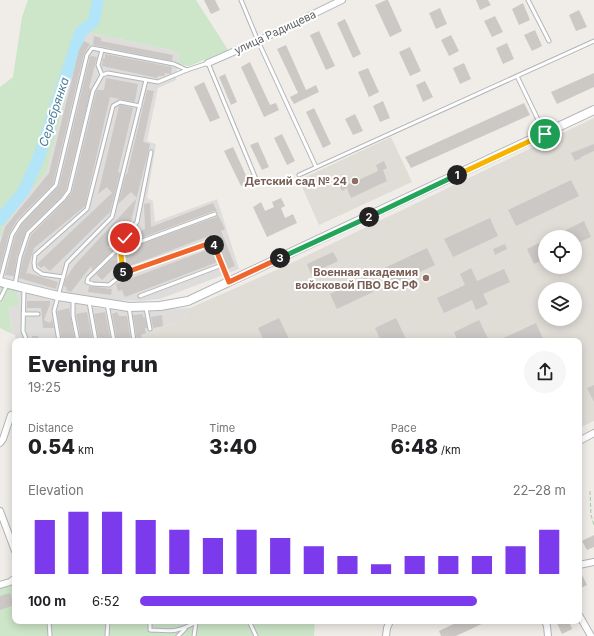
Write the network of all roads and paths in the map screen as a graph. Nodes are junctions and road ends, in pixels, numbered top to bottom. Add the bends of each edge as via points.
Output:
1 (241, 0) edge
2 (342, 0) edge
3 (528, 0) edge
4 (258, 41) junction
5 (549, 41) dead end
6 (594, 41) edge
7 (102, 50) junction
8 (208, 63) junction
9 (187, 70) junction
10 (102, 76) junction
11 (517, 76) junction
12 (146, 80) junction
13 (140, 106) junction
14 (594, 110) edge
15 (545, 134) junction
16 (151, 152) dead end
17 (316, 167) junction
18 (299, 175) dead end
19 (258, 184) dead end
20 (215, 214) dead end
21 (120, 246) junction
22 (222, 265) junction
23 (124, 273) junction
24 (63, 277) junction
25 (229, 282) junction
26 (9, 284) edge
27 (58, 296) junction
28 (140, 296) dead end
29 (0, 299) edge
30 (73, 299) junction
31 (89, 302) junction
32 (107, 304) junction
33 (146, 306) junction
34 (129, 307) junction
35 (23, 314) junction
36 (38, 314) dead end
37 (150, 328) dead end
38 (26, 338) edge
39 (58, 338) edge
40 (77, 338) edge
41 (95, 338) edge
42 (113, 338) edge
43 (134, 338) edge
44 (12, 415) edge
45 (594, 433) edge
46 (582, 439) edge
47 (0, 443) edge
48 (590, 491) dead end
49 (0, 510) edge
50 (594, 525) edge
51 (12, 543) edge
52 (594, 562) edge
53 (582, 565) edge
54 (12, 580) edge
55 (0, 585) edge
56 (582, 620) edge
57 (49, 624) edge
58 (108, 624) edge
59 (150, 624) edge
60 (193, 624) edge
61 (196, 624) edge
62 (250, 624) edge
63 (389, 624) edge
64 (546, 624) edge
65 (185, 629) junction
66 (50, 636) edge
67 (107, 636) edge
68 (178, 636) edge
69 (194, 636) edge
70 (256, 636) edge
71 (386, 636) edge
72 (548, 636) edge
73 (591, 636) edge

1 - 4 lane
2 - 4 street, улица Радищева
3 - 5 lane
4 - 8 street, улица Радищева
4 - 17 lane
6 - 11 lane
7 - 9 lane via 174,64
7 - 10 lane via 98,65
7 - 26 lane via 92,48 87,55 56,185 20,222 12,235
8 - 9 lane
8 - 19 lane
9 - 12 lane via 158,82
10 - 12 lane via 108,73
10 - 26 lane via 93,91 69,191 28,233
11 - 15 lane
11 - 17 lane
12 - 13 lane
13 - 24 lane via 112,217 67,263
13 - 24 lane via 120,102 113,106 87,209 35,255 35,269 42,274
14 - 15 street
15 - 25 street
16 - 21 lane via 138,222
17 - 18 lane
20 - 21 lane via 134,244
21 - 23 lane
21 - 23 lane via 87,282 109,285
22 - 23 lane via 214,245 210,243
22 - 25 lane
22 - 28 lane
24 - 27 lane
25 - 33 street via 188,301
26 - 27 street
26 - 29 lane
26 - 35 lane
27 - 30 street
27 - 39 lane via 54,311
30 - 31 street
30 - 40 lane
31 - 32 street
31 - 41 lane
32 - 34 street
32 - 42 lane
33 - 34 street
33 - 37 lane
34 - 43 lane
35 - 36 lane
35 - 38 lane
44 - 47 street
45 - 46 street
48 - 50 path via 590,515
49 - 51 street
52 - 53 street
54 - 55 street
56 - 73 street
57 - 66 lane
58 - 67 lane
59 - 65 lane via 150,630
60 - 65 lane
61 - 69 lane
62 - 70 lane
63 - 71 street
64 - 72 street
65 - 68 lane

